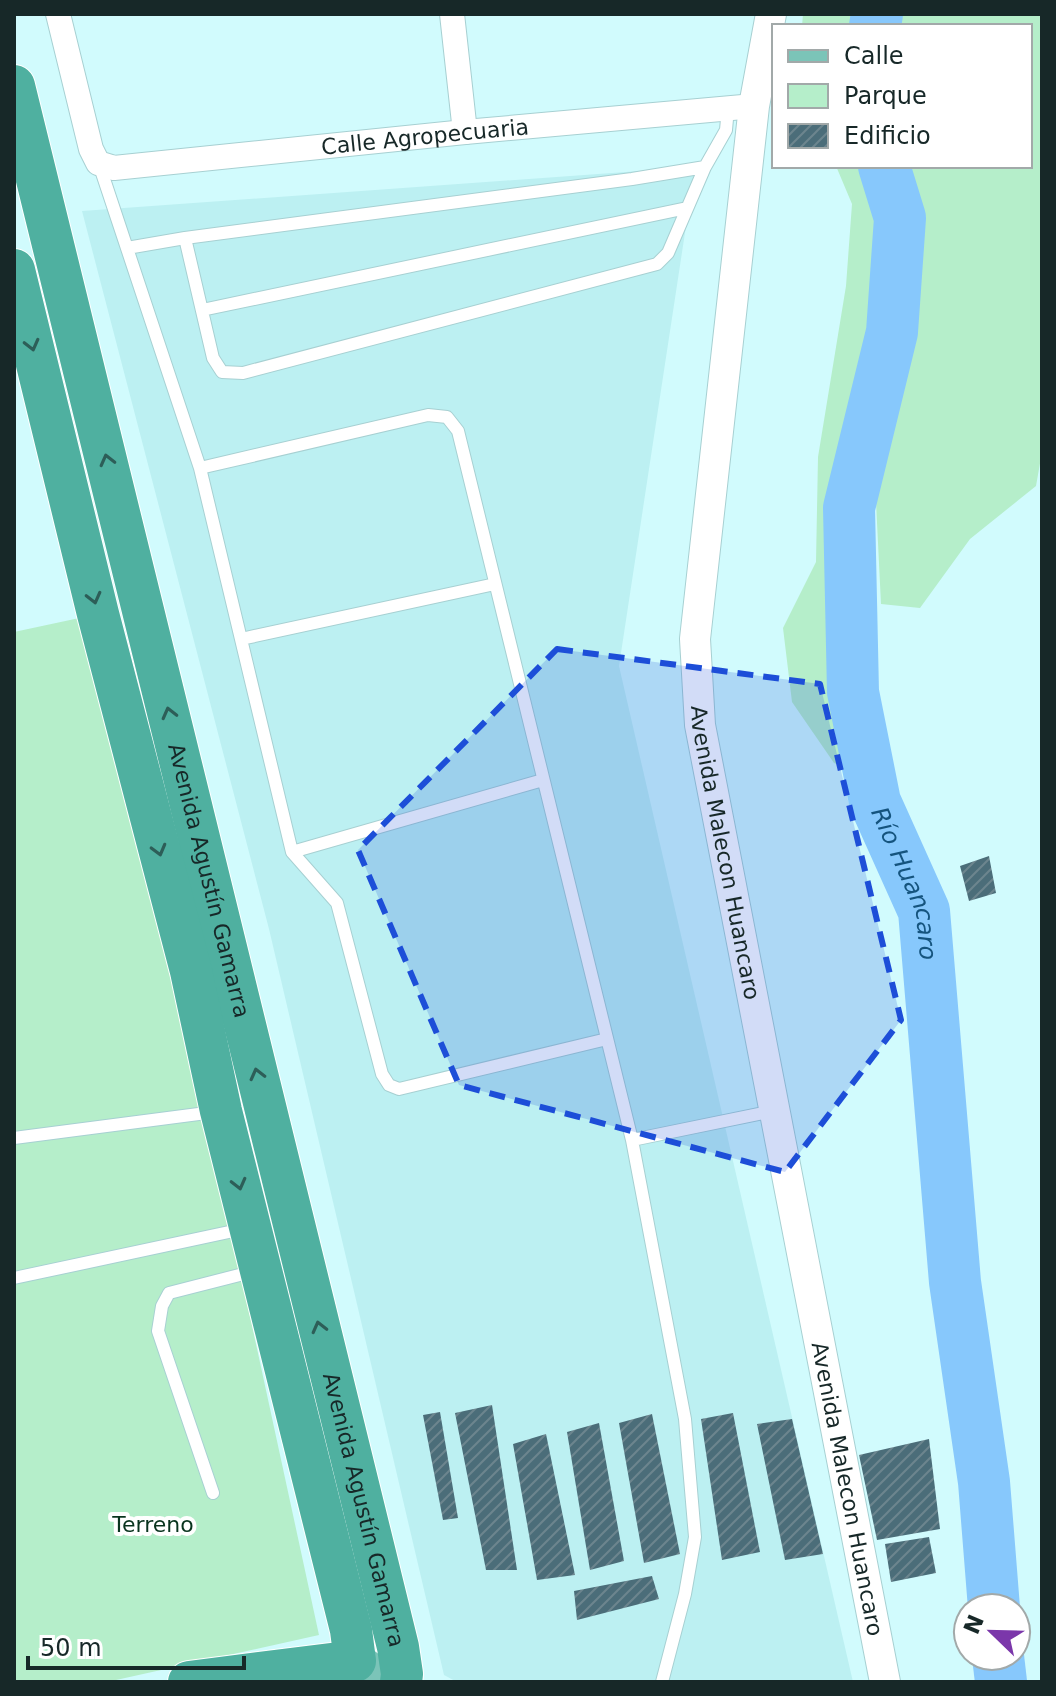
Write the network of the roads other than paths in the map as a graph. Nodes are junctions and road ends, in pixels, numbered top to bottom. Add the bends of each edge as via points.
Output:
1 (58, 14) edge
2 (452, 14) edge
3 (771, 14) edge
4 (14, 86) edge
5 (741, 107) junction
6 (465, 132) junction
7 (98, 163) junction
8 (705, 167) junction
9 (687, 208) junction
10 (185, 238) junction
11 (127, 248) junction
12 (14, 270) edge
13 (202, 310) junction
14 (200, 468) junction
15 (495, 584) junction
16 (241, 639) junction
17 (543, 780) junction
18 (292, 852) junction
19 (210, 964) junction
20 (607, 1039) junction
21 (221, 1111) junction
22 (775, 1111) junction
23 (14, 1138) edge
24 (632, 1140) junction
25 (250, 1227) junction
26 (261, 1269) junction
27 (14, 1278) edge
28 (213, 1493) dead end
29 (385, 1675) edge
30 (189, 1682) edge
31 (662, 1682) edge
32 (885, 1682) edge

1 - 7 street
2 - 6 street
3 - 5 street, Avenida Malecon Huancaro
19 -> 4 highway, Avenida Agustín Gamarra
5 - 6 street, Calle Agropecuaria
5 - 8 lane
5 - 22 street, Avenida Malecon Huancaro via 695,639 700,725
6 - 7 street, Calle Agropecuaria via 114,168
7 - 11 lane
8 - 9 lane
8 - 10 lane
9 - 13 lane
9 - 13 lane via 668,253 657,264 243,373 222,372 217,365
10 - 11 lane
10 - 13 lane
11 - 14 lane
12 -> 19 highway, Avenida Agustín Gamarra via 98,614
14 - 15 lane via 428,415 447,417 458,431
14 - 16 lane
15 - 16 lane
15 - 17 lane
16 - 18 lane
17 - 18 lane
17 - 20 lane
18 - 20 lane via 337,903 389,1085 399,1089
19 - 21 highway, Avenida Agustín Gamarra
29 -> 19 highway, Avenida Agustín Gamarra via 394,1632
20 - 24 lane
21 - 23 lane
21 -> 25 highway, Avenida Agustín Gamarra
22 - 24 lane
22 - 32 street, Avenida Malecon Huancaro
24 - 31 lane via 685,1419 695,1537
25 - 26 highway, Avenida Agustín Gamarra
25 - 27 lane
26 - 28 lane via 169,1293 162,1306 158,1331
26 - 29 highway, Avenida Agustín Gamarra via 351,1630
29 - 30 highway

